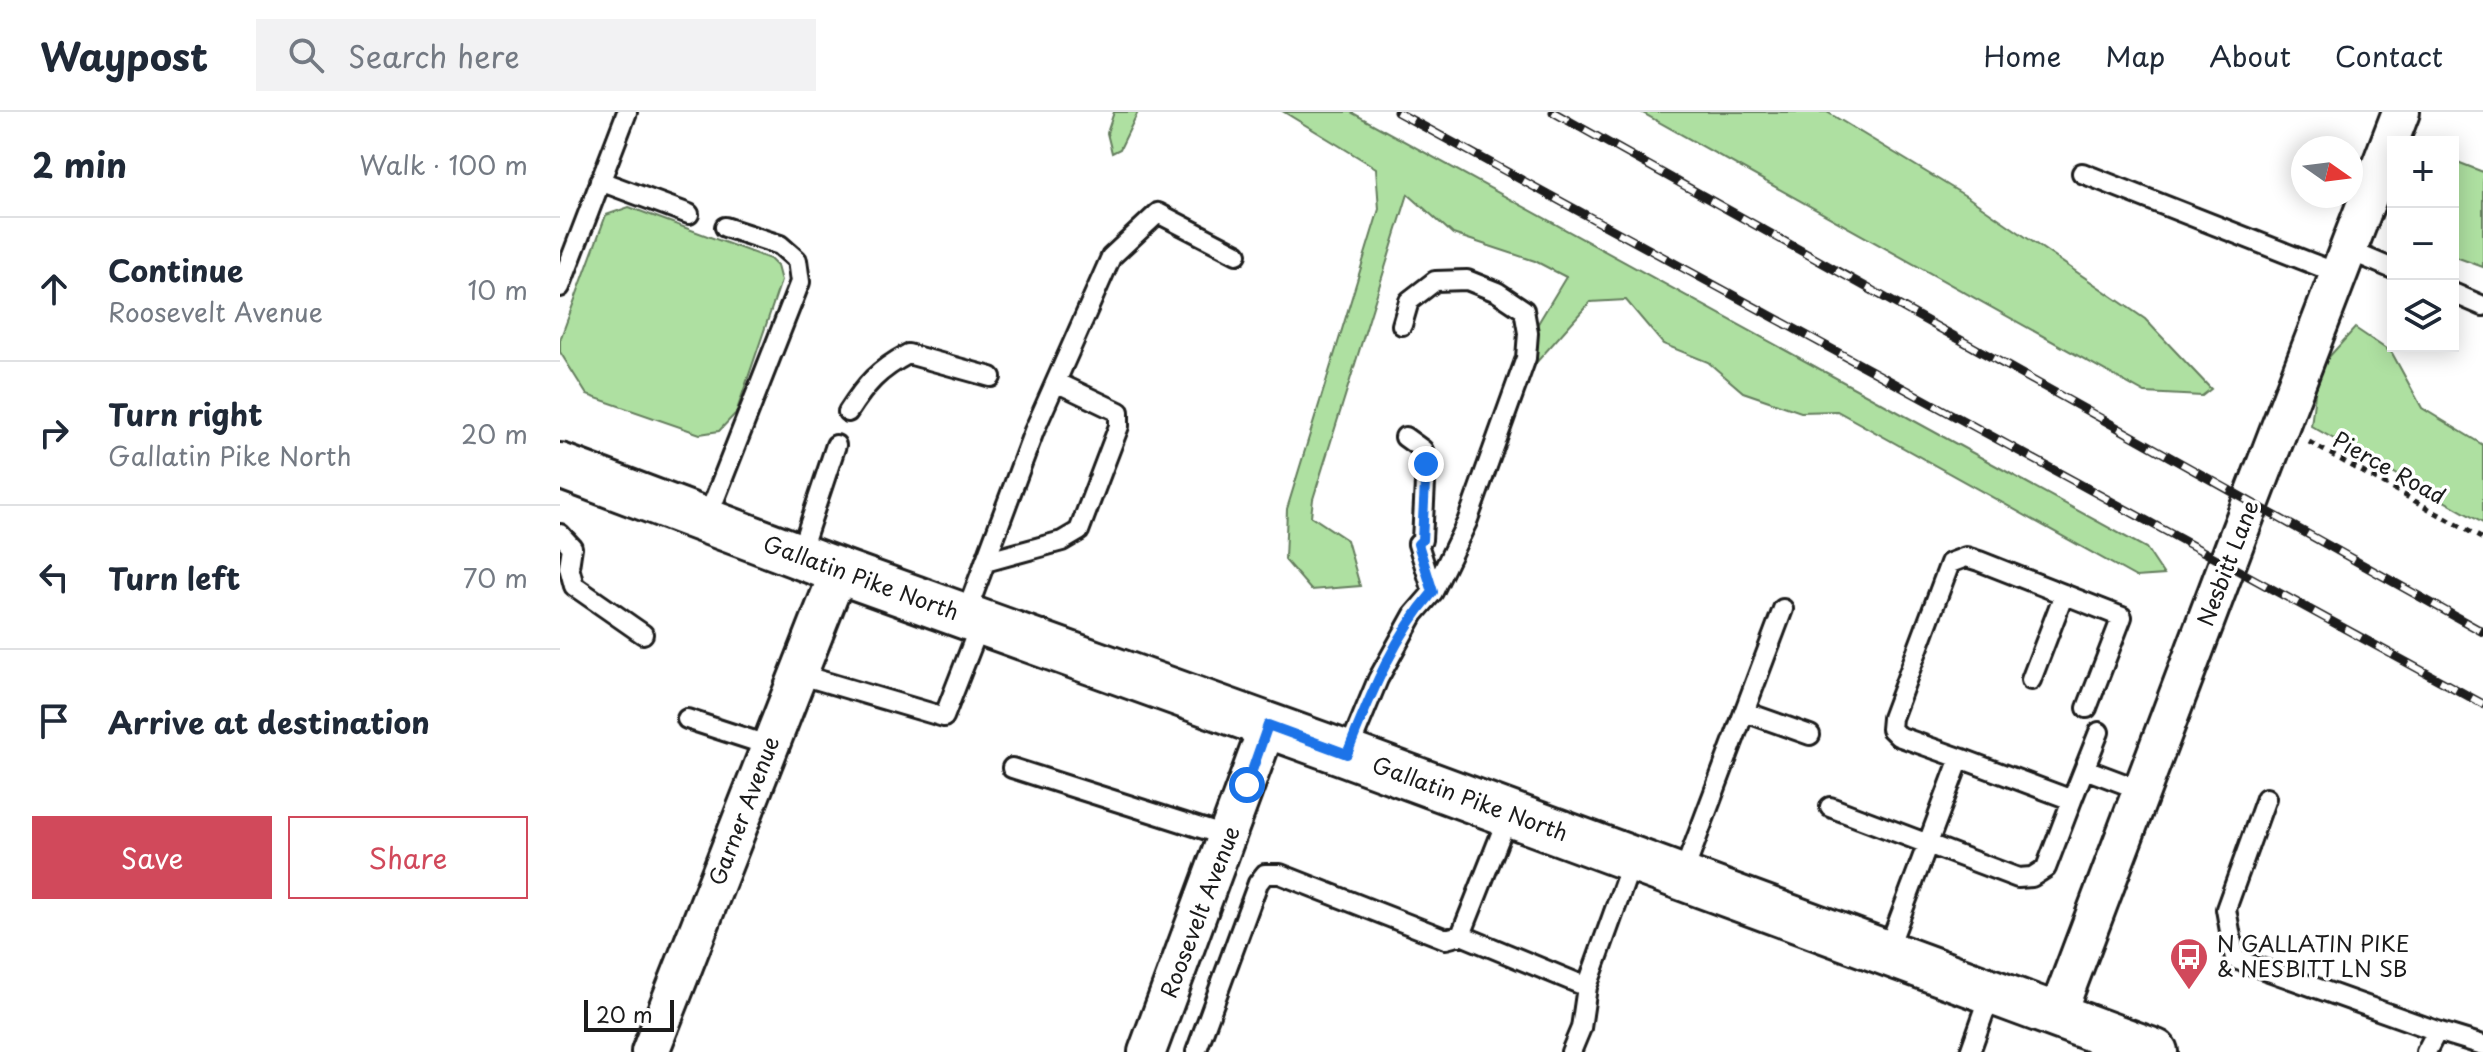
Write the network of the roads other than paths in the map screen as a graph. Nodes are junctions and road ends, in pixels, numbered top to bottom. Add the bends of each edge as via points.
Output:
1 (627, 112) edge
2 (2401, 112) edge
3 (2082, 173) dead end
4 (600, 181) junction
5 (689, 214) dead end
6 (725, 227) dead end
7 (1237, 254) dead end
8 (2343, 262) junction
9 (2387, 268) edge
10 (560, 287) edge
11 (2459, 296) edge
12 (2483, 306) edge
13 (1402, 325) dead end
14 (991, 377) dead end
15 (1056, 382) junction
16 (848, 412) dead end
17 (1405, 437) dead end
18 (836, 445) dead end
19 (565, 473) edge
20 (706, 521) junction
21 (560, 534) edge
22 (985, 562) junction
23 (819, 563) junction
24 (1433, 592) junction
25 (2064, 594) junction
26 (1783, 609) dead end
27 (973, 619) junction
28 (643, 634) dead end
29 (798, 674) junction
30 (2031, 680) dead end
31 (2087, 708) dead end
32 (1745, 712) junction
33 (687, 719) dead end
34 (1268, 725) junction
35 (2099, 732) dead end
36 (1810, 735) dead end
37 (770, 746) junction
38 (1347, 754) junction
39 (1960, 758) junction
40 (1012, 768) dead end
41 (2085, 769) junction
42 (2141, 790) junction
43 (2266, 798) dead end
44 (2072, 800) junction
45 (1830, 807) dead end
46 (1509, 814) junction
47 (1229, 837) junction
48 (1928, 843) junction
49 (1633, 859) junction
50 (1682, 877) junction
51 (1461, 935) junction
52 (1887, 952) junction
53 (1587, 987) junction
54 (1992, 990) junction
55 (2057, 1014) junction
56 (2437, 1031) junction
57 (2483, 1045) edge
58 (2144, 1050) edge
59 (650, 1052) edge
60 (1147, 1052) edge
61 (1196, 1052) edge
62 (1571, 1052) edge
63 (1970, 1052) edge
64 (2426, 1052) edge

1 - 4 lane
2 - 8 street, Nesbitt Lane
3 - 8 lane
4 - 5 lane
4 - 10 lane
6 - 20 lane via 780,245 797,260 800,282
7 - 15 lane via 1158,213 1111,257
8 - 9 lane
8 - 42 street, Nesbitt Lane
11 - 12 lane
13 - 24 lane via 1409,301 1435,281 1467,280 1524,310 1528,333 1526,358 1473,508
14 - 16 lane via 908,354 874,376
15 - 22 lane
15 - 22 lane via 1119,412 1119,426 1079,531 1062,541
17 - 24 lane via 1423,450 1426,464 1418,544
18 - 23 lane
19 - 20 main road, Gallatin Pike North
20 - 23 main road, Gallatin Pike North
21 - 28 lane via 572,547 569,567 574,586
22 - 27 lane
23 - 27 main road, Gallatin Pike North
23 - 29 street, Garner Avenue
24 - 38 lane via 1414,614 1378,679
25 - 30 lane
25 - 31 lane via 2122,617
25 - 39 lane via 1966,557 1950,563 1891,729
26 - 32 lane
27 - 29 lane via 944,717
27 - 34 main road, Gallatin Pike North
29 - 37 street, Garner Avenue
32 - 36 lane
32 - 50 lane
33 - 37 lane
34 - 38 main road, Gallatin Pike North
34 - 47 street, Roosevelt Avenue
35 - 41 lane
37 - 59 street, Garner Avenue
38 - 46 main road, Gallatin Pike North
39 - 44 lane
39 - 48 lane
40 - 47 lane
41 - 42 lane
41 - 44 lane
42 - 55 street, Nesbitt Lane
43 - 56 lane via 2226,909 2235,959
44 - 48 lane via 2046,868 2032,877 2018,878
45 - 48 lane
46 - 49 main road, Gallatin Pike North
46 - 51 lane
47 - 60 street, Roosevelt Avenue
48 - 52 lane
49 - 50 main road, Gallatin Pike North
49 - 53 lane
50 - 52 main road, Gallatin Pike North
51 - 53 lane
51 - 61 lane via 1446,939 1280,874 1265,874
52 - 54 main road, Gallatin Pike North
53 - 62 lane
54 - 55 main road, Gallatin Pike North
54 - 63 lane
55 - 58 main road, Gallatin Pike North
56 - 57 lane
56 - 64 lane

